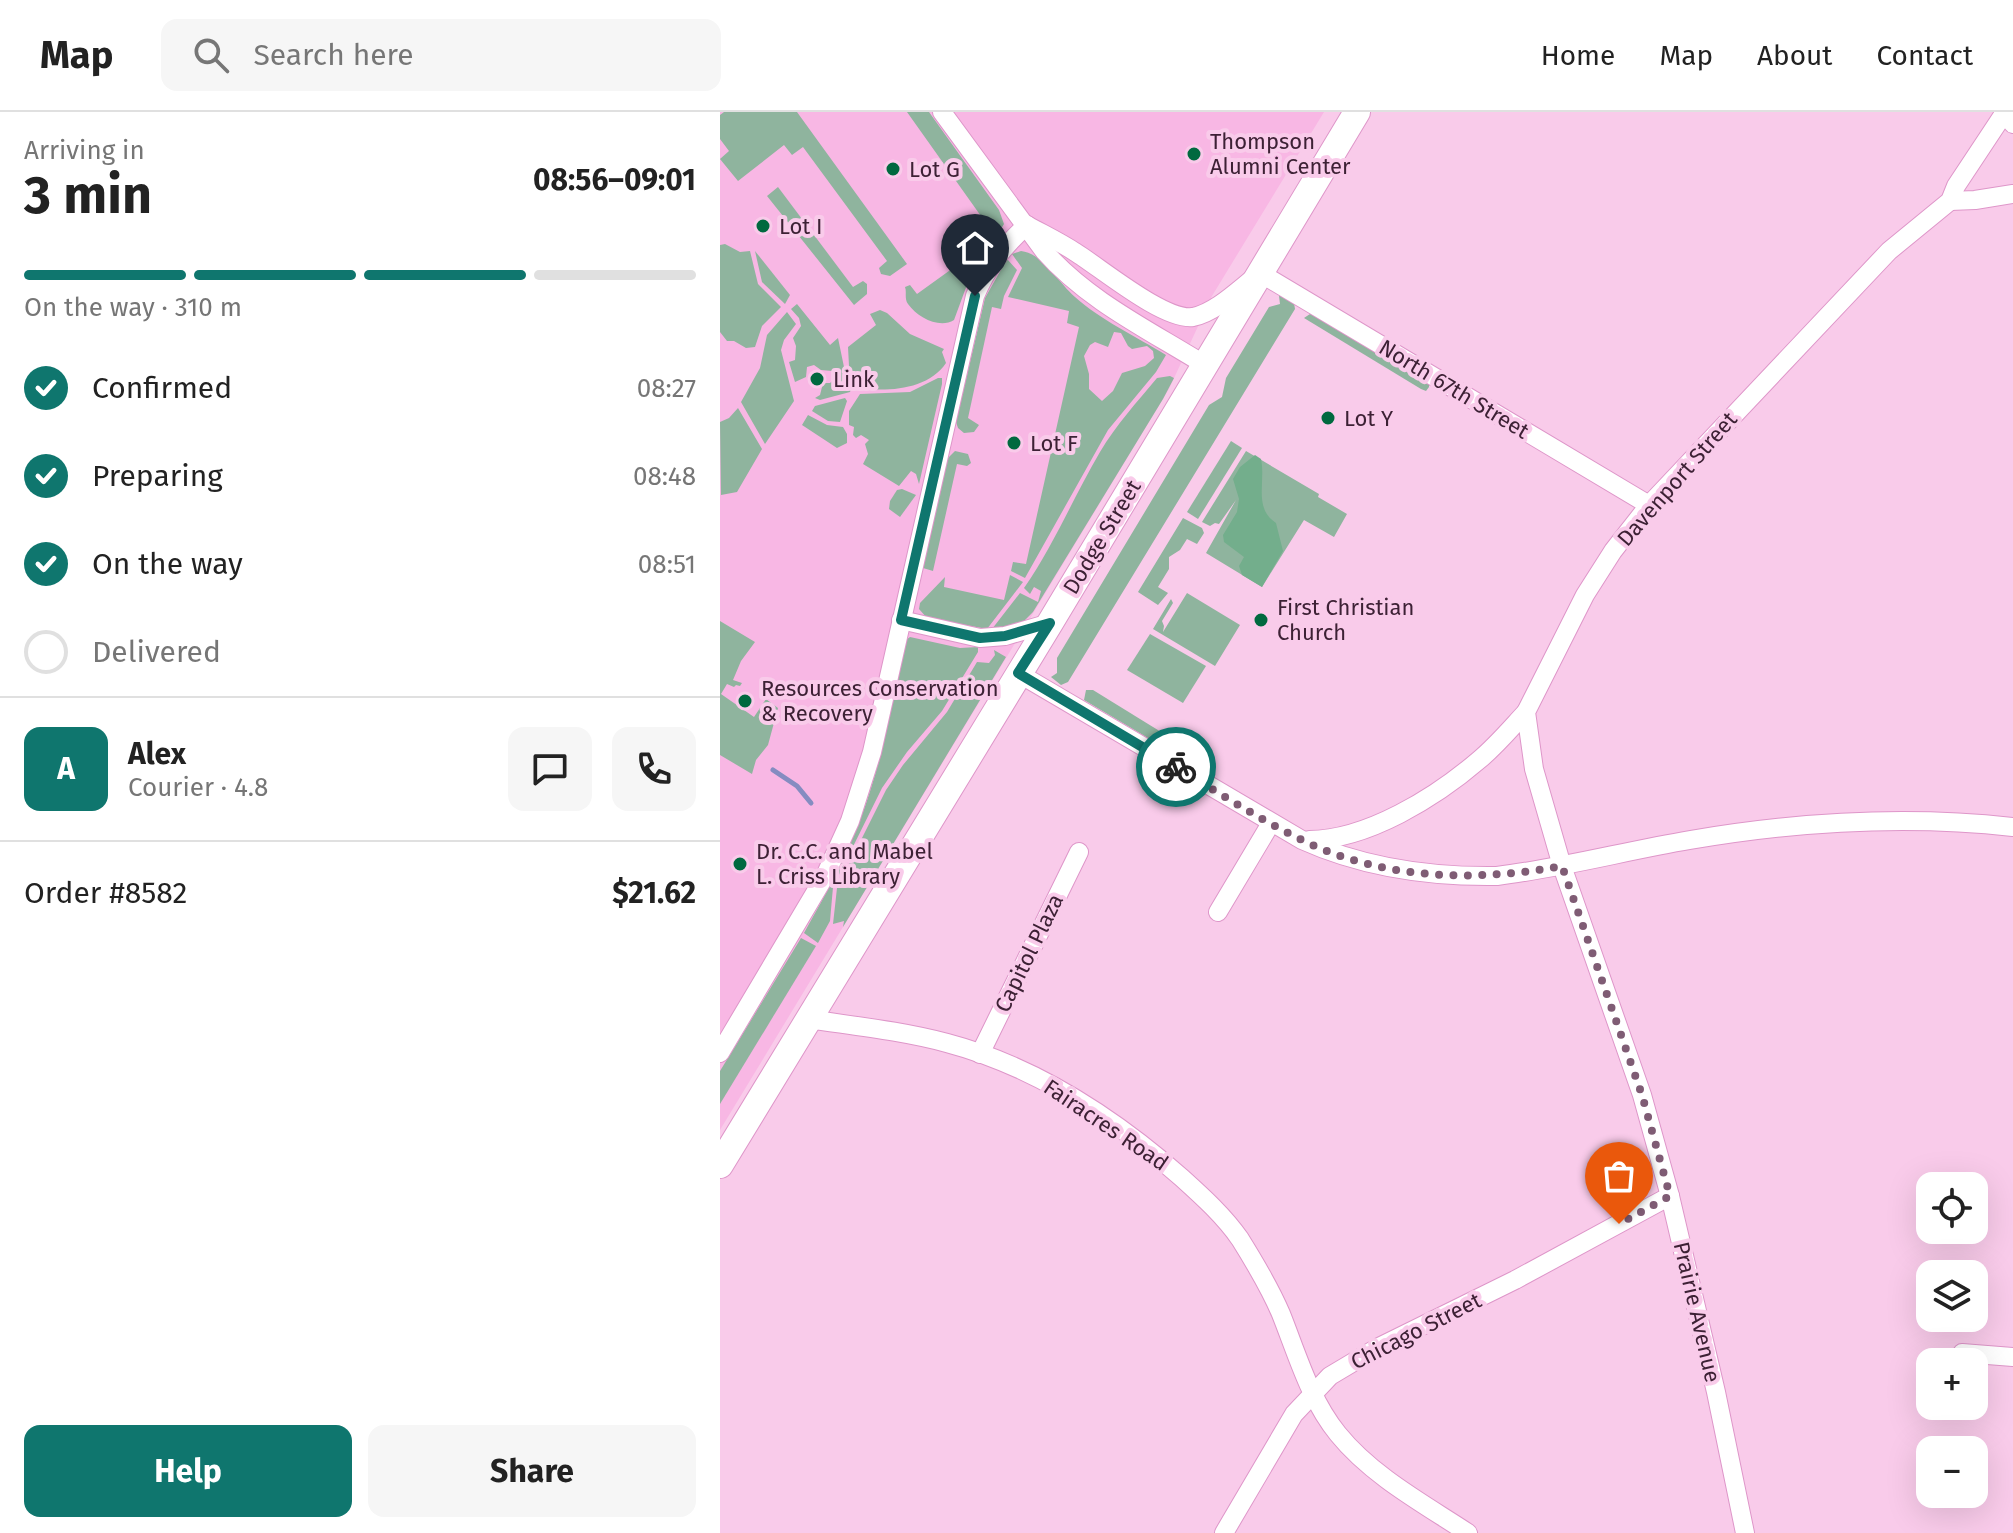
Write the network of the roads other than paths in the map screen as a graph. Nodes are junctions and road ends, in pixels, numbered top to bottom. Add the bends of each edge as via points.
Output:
1 (942, 112) edge
2 (1357, 112) edge
3 (2005, 112) edge
4 (2013, 124) edge
5 (2013, 194) edge
6 (1950, 201) junction
7 (1027, 225) junction
8 (1260, 273) junction
9 (1205, 365) junction
10 (1649, 505) junction
11 (901, 620) junction
12 (1050, 623) junction
13 (1018, 673) junction
14 (1526, 712) junction
15 (1271, 823) junction
16 (2013, 827) edge
17 (1302, 840) junction
18 (1079, 852) dead end
19 (1562, 866) junction
20 (1218, 912) dead end
21 (809, 1019) junction
22 (720, 1053) edge
23 (980, 1054) junction
24 (720, 1165) edge
25 (1670, 1196) junction
26 (1988, 1355) edge
27 (2013, 1357) edge
28 (1313, 1392) junction
29 (1224, 1533) edge
30 (1468, 1533) edge
31 (1745, 1533) edge

1 - 7 street
2 - 8 highway, Dodge Street
3 - 4 street
3 - 6 street, Davenport Street
5 - 6 street
6 - 10 street, Davenport Street via 1889,251
7 - 8 street via 1179,316 1204,313
7 - 9 street via 1078,286
7 - 11 street via 985,273 975,296
8 - 9 highway, Dodge Street
8 - 10 street, North 67th Street
9 - 12 highway, Dodge Street
10 - 14 street, Davenport Street via 1585,595
11 - 12 street via 980,638
11 - 22 street via 872,752 850,821 816,893
12 - 13 highway, Dodge Street
13 - 15 street
13 - 21 highway, Dodge Street
14 - 17 street, Davenport Street via 1480,759 1414,805 1344,837
14 - 19 street via 1534,769
15 - 17 street
15 - 20 street
16 - 19 street via 1865,822 1760,829
17 - 19 street via 1330,853 1438,875 1497,876
18 - 23 street, Capitol Plaza
19 - 25 street, Prairie Avenue via 1642,1095
21 - 23 street, Fairacres Road via 914,1035
21 - 24 highway, Dodge Street
23 - 28 street, Fairacres Road via 1095,1111 1206,1199 1239,1238 1263,1279
25 - 28 street, Chicago Street via 1377,1348
25 - 31 street, Prairie Avenue
26 - 27 street
28 - 29 street, Chicago Street via 1294,1414
28 - 30 street, Fairacres Road via 1354,1451

